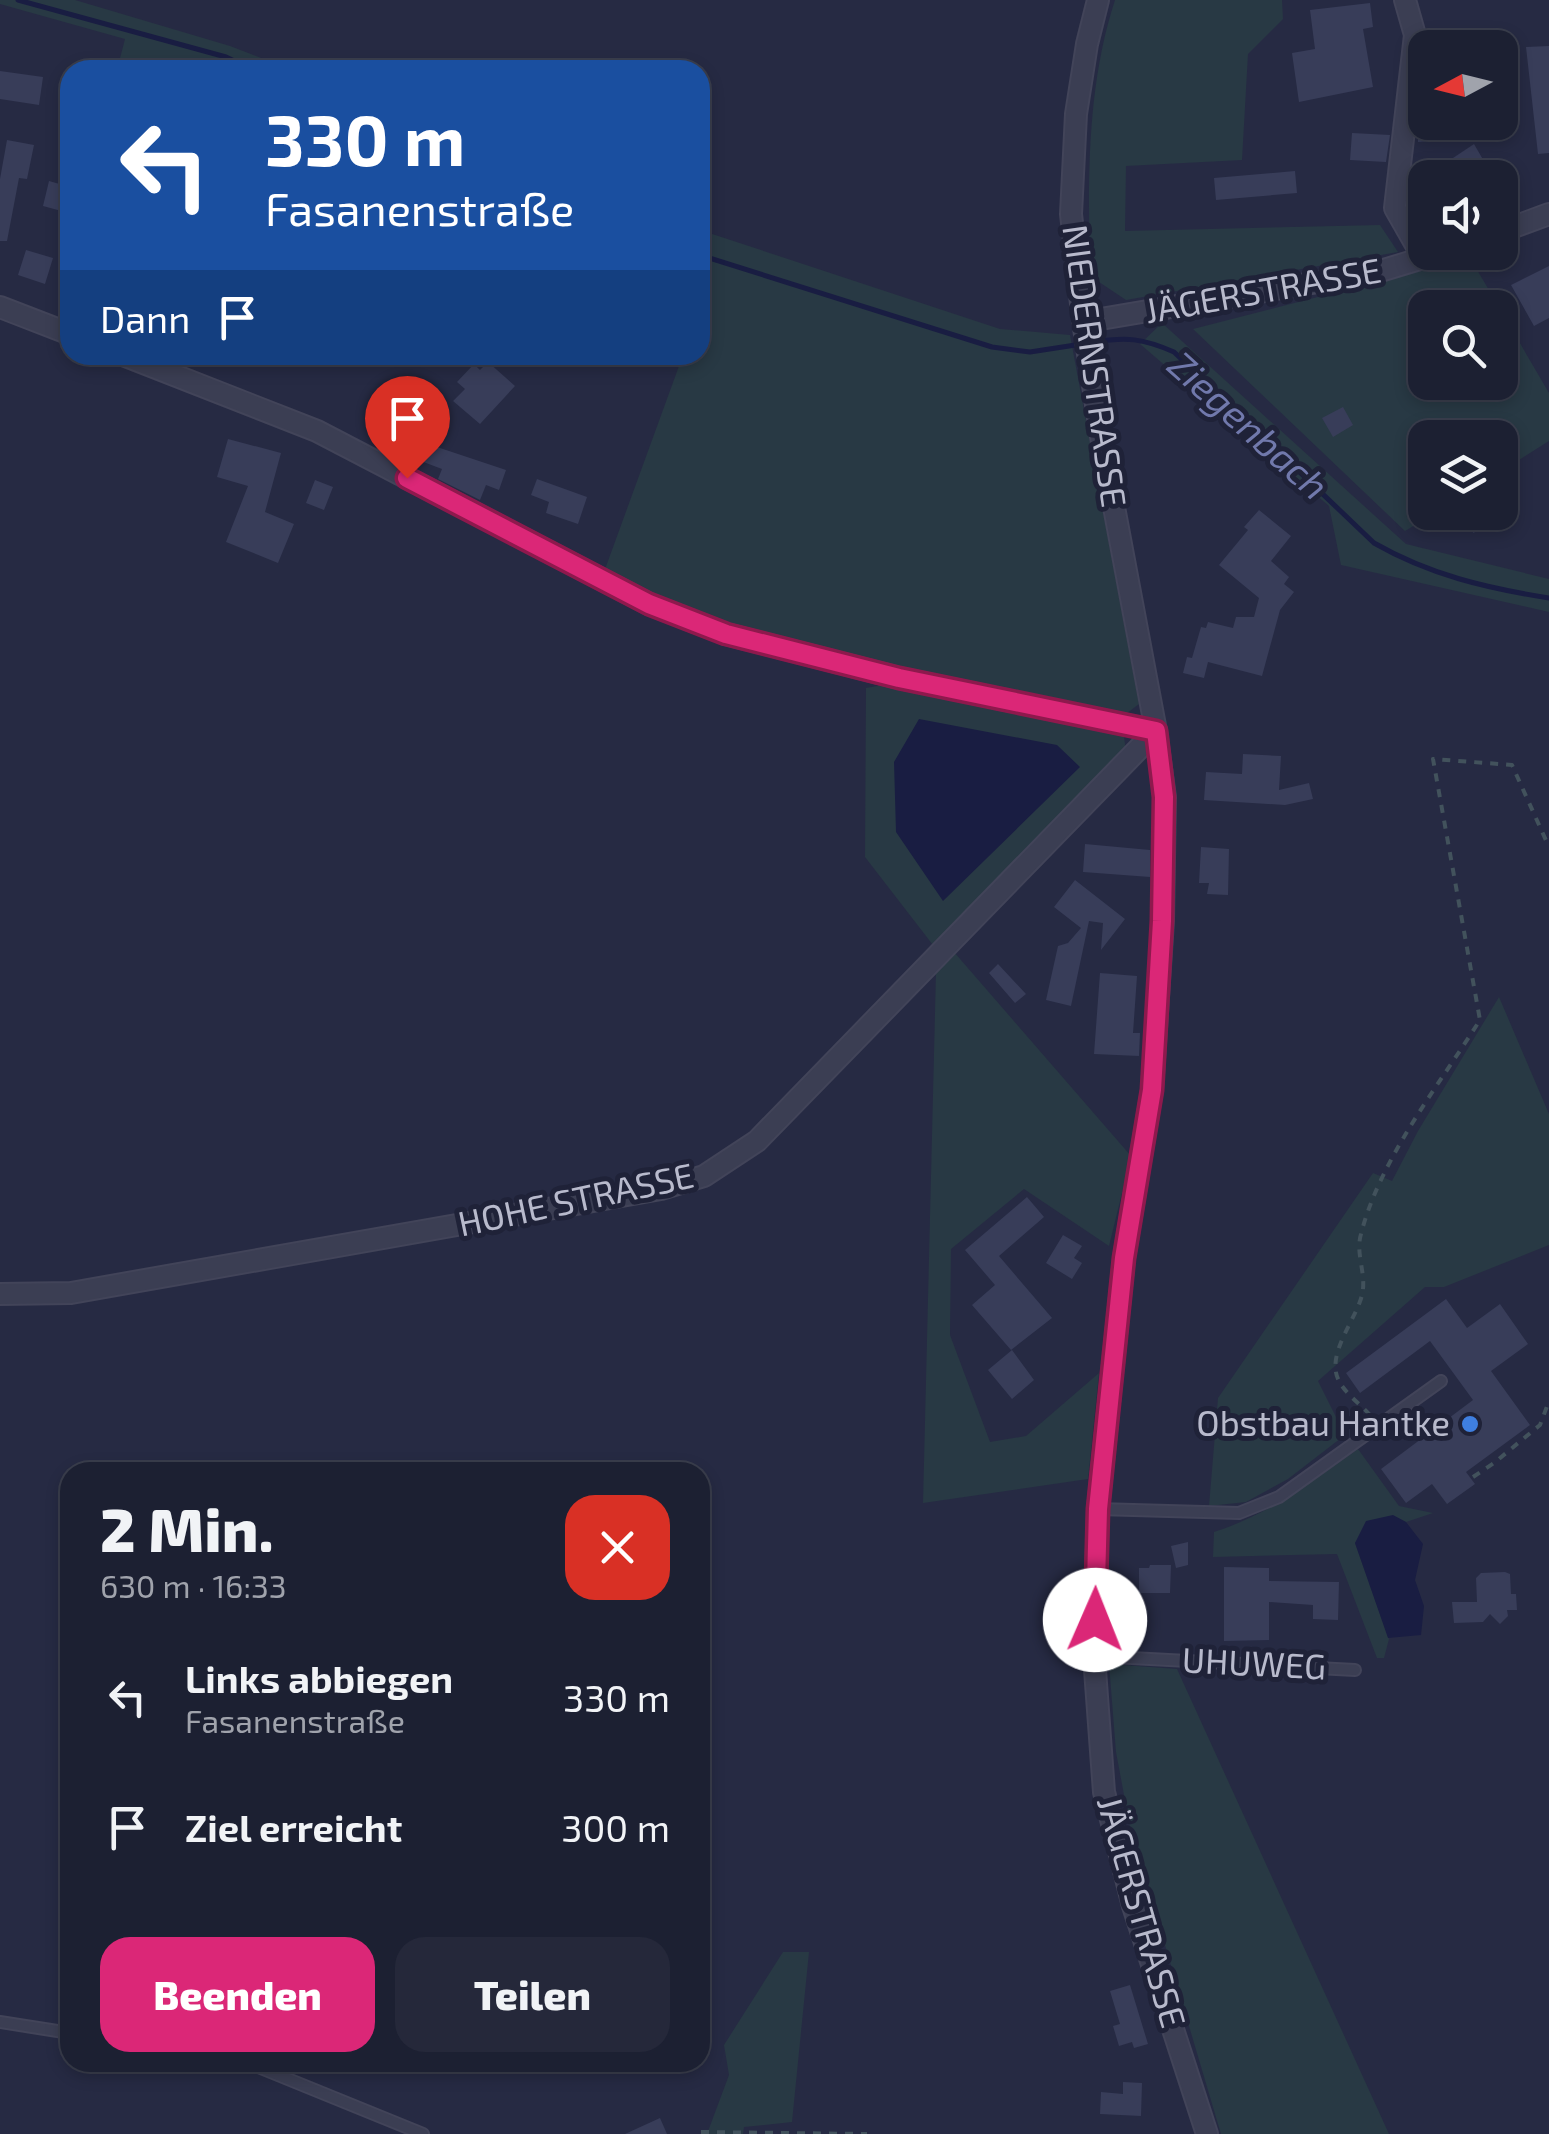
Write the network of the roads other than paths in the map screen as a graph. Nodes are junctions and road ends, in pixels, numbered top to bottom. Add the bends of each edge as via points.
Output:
1 (1098, 0) edge
2 (1405, 0) edge
3 (1549, 214) edge
4 (1408, 224) edge
5 (1518, 225) edge
6 (1408, 263) edge
7 (0, 306) edge
8 (1083, 327) junction
9 (60, 330) edge
10 (148, 365) edge
11 (1156, 731) junction
12 (0, 1294) edge
13 (1441, 1381) dead end
14 (1098, 1509) junction
15 (1094, 1656) junction
16 (1354, 1670) dead end
17 (0, 2022) edge
18 (60, 2031) edge
19 (271, 2072) edge
20 (423, 2134) edge
21 (1207, 2134) edge

1 - 8 street, NIEDERNSTRASSE via 1076,114 1071,214
2 - 4 street via 1415,36 1395,208
3 - 5 street
6 - 8 street, JÄGERSTRASSE
7 - 9 street
8 - 11 street, NIEDERNSTRASSE
10 - 11 street via 316,431 649,604 726,634
11 - 12 street, HOHE STRASSE via 757,1140 704,1176 71,1294
11 - 14 street, JÄGERSTRASSE via 1164,797 1152,1090 1124,1258
13 - 14 lane via 1279,1497 1238,1513
14 - 15 street, JÄGERSTRASSE
15 - 16 lane, UHUWEG
15 - 21 street, JÄGERSTRASSE via 1104,1792 1133,1906
17 - 18 lane
19 - 20 lane

